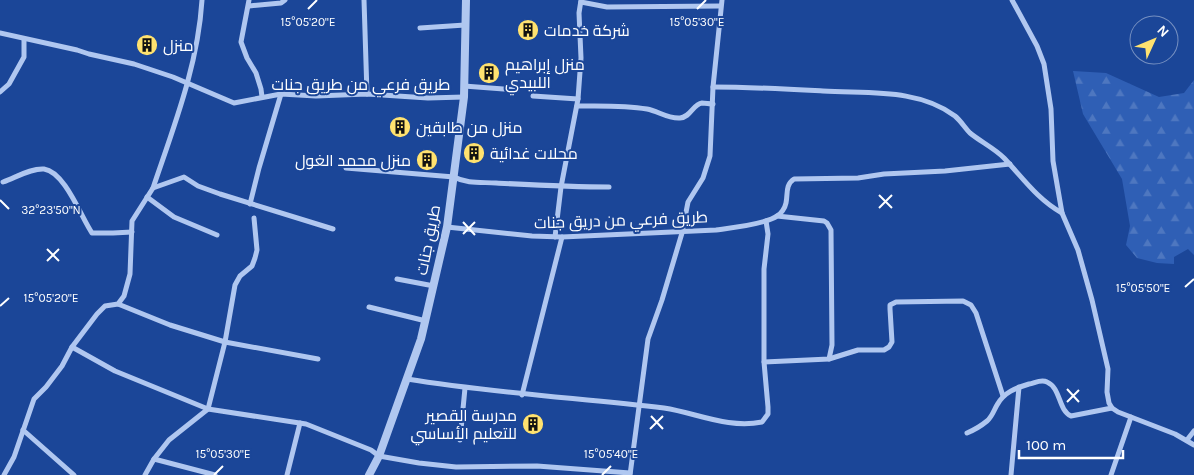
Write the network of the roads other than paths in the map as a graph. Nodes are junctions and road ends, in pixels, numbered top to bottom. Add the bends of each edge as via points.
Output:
1 (202, 0) edge
2 (285, 0) edge
3 (364, 0) edge
4 (466, 0) edge
5 (1012, 0) edge
6 (581, 1) edge
7 (249, 3) edge
8 (705, 3) edge
9 (721, 3) edge
10 (466, 25) junction
11 (420, 28) dead end
12 (0, 34) edge
13 (24, 39) junction
14 (188, 83) junction
15 (464, 86) junction
16 (713, 87) junction
17 (517, 90) dead end
18 (0, 92) edge
19 (281, 94) junction
20 (367, 94) junction
21 (533, 96) dead end
22 (262, 97) junction
23 (464, 97) junction
24 (578, 99) junction
25 (713, 104) junction
26 (577, 106) junction
27 (1010, 164) junction
28 (346, 168) dead end
29 (454, 177) junction
30 (4, 182) dead end
31 (561, 187) junction
32 (609, 187) dead end
33 (154, 188) junction
34 (147, 197) junction
35 (250, 204) junction
36 (1062, 212) junction
37 (777, 216) junction
38 (254, 218) dead end
39 (766, 221) junction
40 (447, 227) junction
41 (333, 230) dead end
42 (132, 232) junction
43 (682, 232) junction
44 (217, 235) dead end
45 (555, 236) junction
46 (562, 237) junction
47 (397, 278) dead end
48 (434, 286) junction
49 (118, 304) junction
50 (369, 308) dead end
51 (426, 321) junction
52 (225, 342) junction
53 (72, 347) junction
54 (318, 359) dead end
55 (829, 359) junction
56 (764, 362) junction
57 (407, 379) junction
58 (1019, 387) junction
59 (465, 388) junction
60 (522, 395) junction
61 (1003, 396) junction
62 (639, 405) junction
63 (1112, 408) junction
64 (208, 409) junction
65 (1131, 417) junction
66 (300, 423) junction
67 (23, 430) junction
68 (1194, 430) edge
69 (967, 433) dead end
70 (460, 440) dead end
71 (1187, 440) junction
72 (1194, 445) edge
73 (379, 456) junction
74 (154, 459) junction
75 (0, 474) edge
76 (630, 474) edge
77 (4, 475) edge
78 (74, 475) edge
79 (145, 475) edge
80 (215, 475) edge
81 (287, 475) edge
82 (369, 475) edge
83 (1010, 475) edge
84 (1111, 475) edge

1 - 14 street via 201,22
2 - 7 street via 281,3
3 - 20 street
4 - 10 street, طريق جنات
5 - 36 street via 1038,46 1045,70 1053,161
6 - 8 street via 607,7
6 - 24 street
7 - 22 street via 241,42 256,73
8 - 9 street
9 - 16 street
10 - 11 street
10 - 15 street, طريق جنات
12 - 13 street, طريق فرعي من طريق جنات
13 - 14 street, طريق فرعي من طريق جنات via 134,64
13 - 18 street via 24,57 9,84
14 - 22 street, طريق فرعي من طريق جنات via 234,102
14 - 33 street
15 - 17 street
15 - 23 street, طريق جنات
16 - 25 street
16 - 27 street via 906,96 943,108
19 - 20 street, طريق فرعي من طريق جنات
19 - 22 street, طريق فرعي من طريق جنات
19 - 35 street
20 - 23 street, طريق فرعي من طريق جنات
21 - 24 street
23 - 29 street, طريق جنات
24 - 26 street
25 - 26 street via 701,103 686,117 680,118 637,107
25 - 43 street via 710,156 688,202
26 - 31 street
27 - 36 street via 1045,201
27 - 37 street via 945,172 794,179 787,190 785,207
28 - 29 street
29 - 31 street via 476,182
29 - 40 street, طريق جنات
30 - 42 street via 33,171 44,169 53,172 71,193 92,233
31 - 32 street
31 - 45 street
33 - 34 street
33 - 35 street via 184,178
34 - 42 street via 132,221
34 - 44 street via 174,217
35 - 41 street
36 - 63 street via 1078,250 1092,300 1106,358 1108,396
37 - 39 street, طريق فرعي من دريق جنات
37 - 55 street via 824,221 832,230
38 - 52 street via 257,250 252,266 237,280
39 - 43 street, طريق فرعي من دريق جنات
39 - 56 street
40 - 45 street, طريق فرعي من دريق جنات
40 - 48 street, طريق جنات
42 - 49 street via 129,282
43 - 46 street, طريق فرعي من دريق جنات
43 - 62 street via 648,339
45 - 46 street, طريق فرعي من دريق جنات
46 - 60 street
47 - 48 street
48 - 51 street, طريق جنات
49 - 52 street
49 - 53 street via 105,306
50 - 51 street
51 - 57 street, طريق جنات
52 - 54 street
52 - 64 street
53 - 64 street via 115,371
53 - 67 street via 62,366 34,399
55 - 56 street
55 - 61 street via 858,350 884,350 889,347 892,342 890,306 896,302 963,300 976,312
56 - 62 street via 768,414 762,422 748,425 715,421 678,410
57 - 59 street
57 - 73 street, طريق جنات
58 - 61 street
58 - 63 street via 1040,381 1050,384 1067,415 1071,416
58 - 83 street
59 - 60 street
59 - 70 street
60 - 62 street
61 - 69 street via 986,422
62 - 76 street
63 - 65 street
64 - 66 street
64 - 74 street via 169,440
65 - 71 street
65 - 84 street
66 - 73 street
66 - 81 street
67 - 77 street
67 - 78 street
68 - 71 street
71 - 72 street
73 - 76 street via 456,467 537,466
73 - 82 street, طريق جنات
74 - 79 street
74 - 80 street
75 - 77 street

